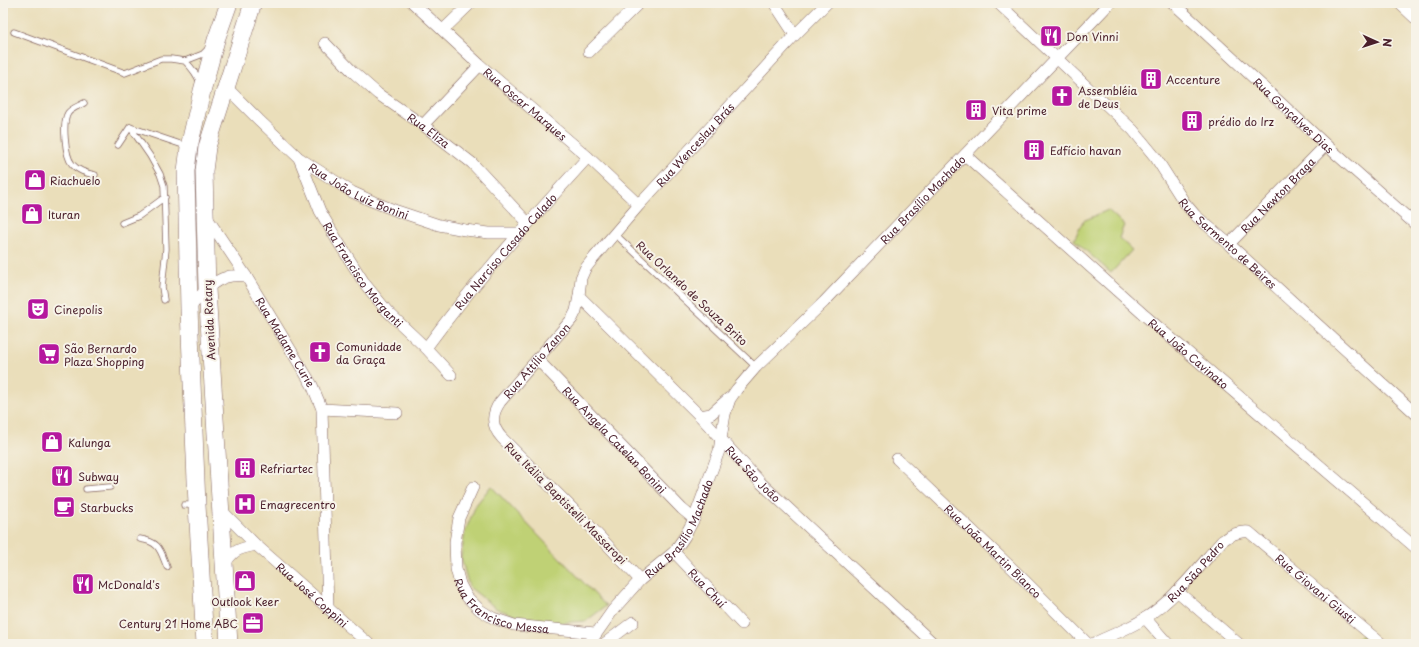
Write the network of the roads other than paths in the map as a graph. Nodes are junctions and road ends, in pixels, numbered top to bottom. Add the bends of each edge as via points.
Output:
1 (229, 3) edge
2 (253, 3) edge
3 (413, 3) edge
4 (471, 3) edge
5 (639, 3) edge
6 (774, 3) edge
7 (827, 3) edge
8 (998, 3) edge
9 (1110, 3) edge
10 (1174, 3) edge
11 (1399, 3) edge
12 (1416, 18) edge
13 (443, 30) junction
14 (14, 32) dead end
15 (795, 35) junction
16 (216, 40) junction
17 (325, 43) dead end
18 (590, 52) dead end
19 (1056, 58) junction
20 (185, 60) junction
21 (480, 65) junction
22 (226, 88) junction
23 (202, 91) junction
24 (84, 103) dead end
25 (423, 125) junction
26 (130, 127) junction
27 (118, 145) dead end
28 (1326, 145) junction
29 (188, 147) junction
30 (965, 155) junction
31 (588, 157) junction
32 (300, 158) junction
33 (95, 174) dead end
34 (164, 197) junction
35 (638, 205) junction
36 (205, 214) junction
37 (122, 223) dead end
38 (528, 223) junction
39 (1416, 225) edge
40 (520, 233) junction
41 (615, 234) junction
42 (1229, 244) junction
43 (246, 276) junction
44 (207, 289) junction
45 (580, 296) junction
46 (164, 300) dead end
47 (189, 309) junction
48 (426, 348) junction
49 (537, 360) junction
50 (756, 367) junction
51 (451, 375) dead end
52 (733, 394) junction
53 (322, 409) junction
54 (398, 413) dead end
55 (1416, 414) edge
56 (700, 416) junction
57 (494, 424) joint
58 (720, 439) junction
59 (897, 459) dead end
60 (110, 487) dead end
61 (473, 487) dead end
62 (86, 489) dead end
63 (220, 509) junction
64 (694, 518) junction
65 (1249, 532) joint
66 (140, 539) dead end
67 (256, 545) junction
68 (1416, 548) edge
69 (674, 552) junction
70 (223, 566) junction
71 (167, 567) dead end
72 (640, 580) junction
73 (1178, 591) junction
74 (328, 608) junction
75 (1145, 618) junction
76 (633, 622) dead end
77 (742, 624) dead end
78 (595, 633) junction
79 (205, 644) edge
80 (229, 644) edge
81 (369, 644) edge
82 (589, 644) edge
83 (604, 644) edge
84 (934, 644) edge
85 (1088, 644) edge
86 (1092, 644) edge
87 (1168, 644) edge
88 (1239, 644) edge
89 (1382, 644) edge

1 - 16 main road, Avenida Rotary
2 - 22 main road, Avenida Rotary
3 - 13 street, Rua Oscar Marques
4 - 13 street
5 - 18 street
6 - 15 street
7 - 15 street, Rua Wenceslau Brás
8 - 19 street, Rua Sarmento de Beires
9 - 19 street, Rua Brasílio Machado
10 - 28 street, Rua Gonçalves Dias
11 - 12 street
13 - 21 street, Rua Oscar Marques
14 - 20 lane via 125,73 161,60
15 - 35 street, Rua Wenceslau Brás
16 - 20 lane via 203,54
16 - 23 main road, Avenida Rotary
17 - 25 street, Rua Eliza via 378,94
19 - 30 street, Rua Brasílio Machado
19 - 42 street, Rua Sarmento de Beires via 1134,130 1162,166 1184,202
20 - 23 lane via 198,78
21 - 25 street
21 - 31 street, Rua Oscar Marques
22 - 32 street, Rua João Luiz Bonini
22 - 36 main road, Avenida Rotary via 207,146 204,171
23 - 29 main road, Avenida Rotary
24 - 33 lane via 68,114 65,122 67,147 72,164 81,171
25 - 38 street, Rua Eliza via 472,163
26 - 27 lane
26 - 29 lane
26 - 34 lane via 160,174
28 - 39 street, Rua Gonçalves Dias
28 - 42 street, Rua Newton Braga
29 - 47 main road, Avenida Rotary via 185,184
30 - 50 street, Rua Brasílio Machado via 824,302
30 - 68 street, Rua João Cavinato via 1143,314
31 - 35 street, Rua Oscar Marques
31 - 38 street, Rua Narciso Casado Calado
32 - 40 street, Rua João Luiz Bonini via 352,192 397,211 439,225 465,230
32 - 48 street, Rua Francisco Morganti via 320,211 365,284 387,311
34 - 37 lane via 139,216
34 - 46 lane
35 - 41 street, Rua Wenceslau Brás
36 - 43 street, Rua Madame Curie
36 - 44 main road, Avenida Rotary
38 - 40 street, Rua Narciso Casado Calado
40 - 48 street, Rua Narciso Casado Calado
41 - 45 street, Rua Wenceslau Brás via 586,269 581,278
41 - 50 lane, Rua Orlando de Souza Brito
42 - 55 street, Rua Sarmento de Beires
43 - 44 street via 228,276
43 - 53 street, Rua Madame Curie via 312,385
44 - 47 street
44 - 63 main road, Avenida Rotary
45 - 49 street, Rua Attílio Zanon via 572,319
45 - 56 street, Rua São João
47 - 79 main road, Avenida Rotary via 190,505
48 - 51 street, Rua Francisco Morganti
49 - 57 street, Rua Attílio Zanon via 496,408
49 - 64 street, Rua Angela Catelan Bonini via 682,509
50 - 52 street, Rua Brasílio Machado
52 - 56 street, Rua Brasílio Machado via 711,414
52 - 58 street, Rua Brasílio Machado via 725,414
53 - 54 street
53 - 74 street, Rua Madame Curie
56 - 58 street, Rua São João
57 - 72 street, Rua Itália Baptistelli Massaropi via 496,432
58 - 64 street, Rua Brasílio Machado via 719,451
58 - 84 street, Rua São João via 761,483
59 - 85 street, Rua João Martin Bianco
60 - 62 lane
61 - 78 street, Rua Francisco Messa via 459,518 455,542 456,569 467,597 493,618 514,624
63 - 67 street, Rua José Coppini
63 - 70 main road, Avenida Rotary
64 - 69 street, Rua Brasílio Machado
65 - 73 street, Rua São Pedro via 1236,533 1222,541
65 - 89 street, Rua Giovani Giusti
66 - 71 lane via 150,540 156,544
67 - 70 street via 231,554
67 - 74 street, Rua José Coppini
69 - 72 street, Rua Brasílio Machado
69 - 77 street, Rua Chuí
70 - 80 main road, Avenida Rotary
72 - 78 street, Rua Brasílio Machado
73 - 75 street, Rua São Pedro
73 - 88 street
74 - 81 street, Rua José Coppini
75 - 86 street, Rua São Pedro
75 - 87 street
76 - 83 street
78 - 82 street, Rua Brasílio Machado

